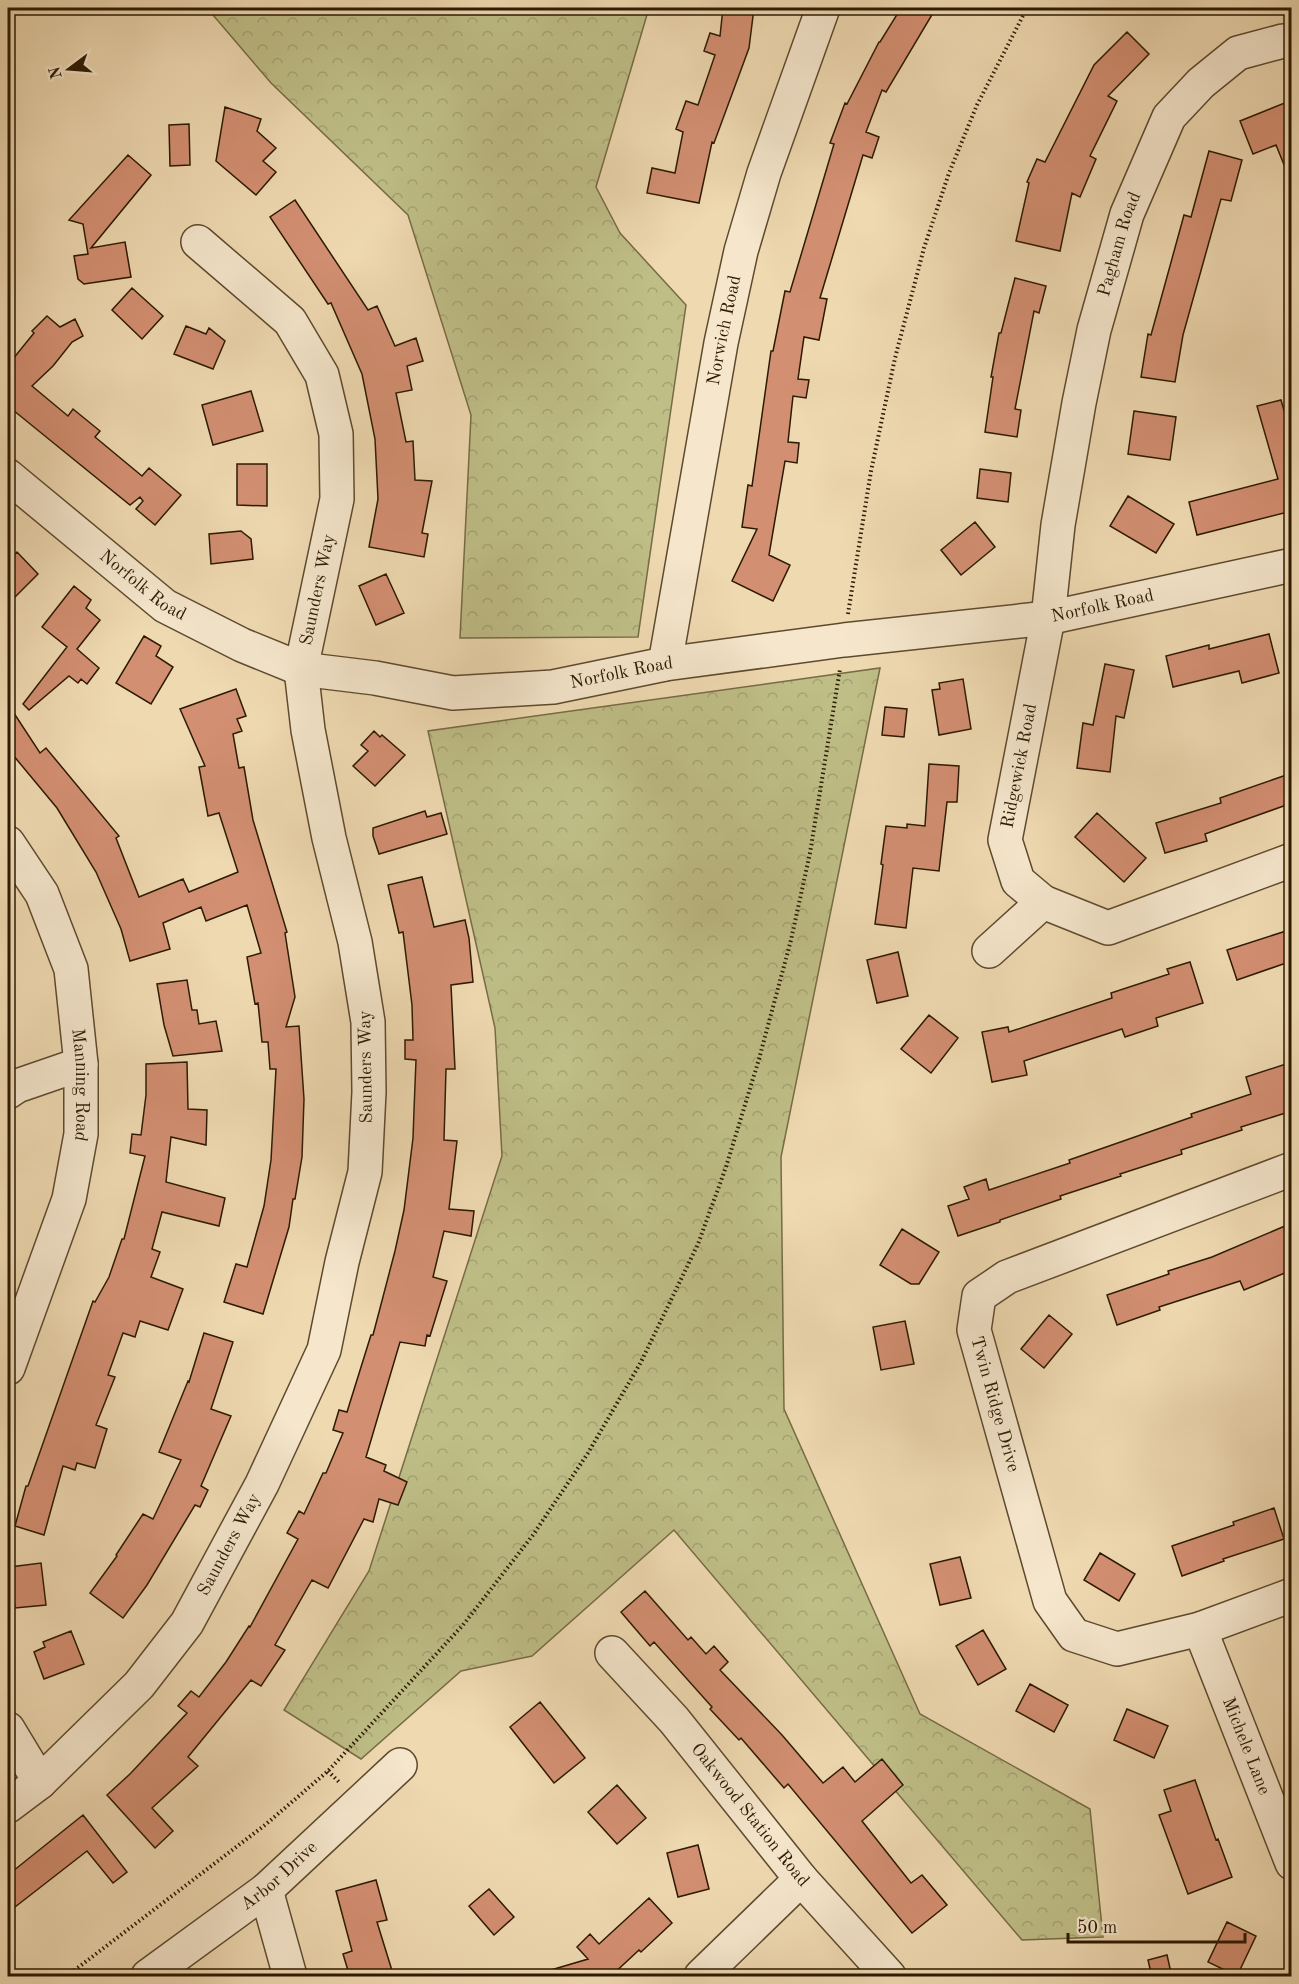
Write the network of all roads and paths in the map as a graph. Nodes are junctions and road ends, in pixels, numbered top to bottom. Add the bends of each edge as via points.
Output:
1 (823, 8) edge
2 (1027, 8) edge
3 (1292, 42) edge
4 (198, 242) dead end
5 (8, 476) edge
6 (1292, 565) edge
7 (1048, 618) junction
8 (844, 640) junction
9 (665, 664) junction
10 (301, 669) junction
11 (8, 843) edge
12 (1292, 860) edge
13 (1043, 902) junction
14 (990, 951) dead end
15 (81, 1064) junction
16 (8, 1092) edge
17 (1292, 1169) edge
18 (8, 1368) edge
19 (1292, 1595) edge
20 (1200, 1629) junction
21 (612, 1653) dead end
22 (8, 1729) edge
23 (400, 1765) dead end
24 (40, 1782) junction
25 (8, 1806) edge
26 (1292, 1863) edge
27 (801, 1880) junction
28 (266, 1890) junction
29 (67, 1977) edge
30 (148, 1977) edge
31 (290, 1977) edge
32 (701, 1977) edge
33 (889, 1977) edge

1 - 9 street, Norwich Road via 764,173 741,251 721,343
2 - 8 path via 977,105 924,248 871,471
3 - 7 street, Pagham Road via 1238,53 1169,117 1127,214 1094,330 1079,404 1058,525
4 - 10 street, Saunders Way via 290,321 322,375 336,434 337,499
5 - 10 street, Norfolk Road via 165,606 242,645
6 - 7 street, Norfolk Road
7 - 8 street, Norfolk Road
7 - 13 street, Ridgewick Road via 1005,840 1018,881
8 - 9 street, Norfolk Road
8 - 29 path via 810,852 759,1059 698,1244 641,1362 588,1453 533,1535 463,1625 328,1771 265,1825
9 - 10 street, Norfolk Road via 553,687 453,693
10 - 24 street, Saunders Way via 308,730 329,838 356,942 368,1022 365,1172 324,1350 262,1484 187,1623 139,1685
11 - 15 street, Manning Road via 42,894 71,969
12 - 13 street, Ridgewick Road via 1108,928
13 - 14 street
15 - 16 street
15 - 18 street, Manning Road via 81,1134 69,1199
17 - 20 street, Twin Ridge Drive via 1007,1277 979,1296 974,1330 1050,1601 1074,1635 1117,1649
19 - 20 street, Twin Ridge Drive
20 - 26 street, Michele Lane
21 - 27 street, Oakwood Station Road via 674,1720
22 - 24 street
23 - 28 street, Arbor Drive
24 - 25 street, Saunders Way
27 - 32 street
27 - 33 street, Oakwood Station Road
28 - 30 street, Arbor Drive
28 - 31 street

